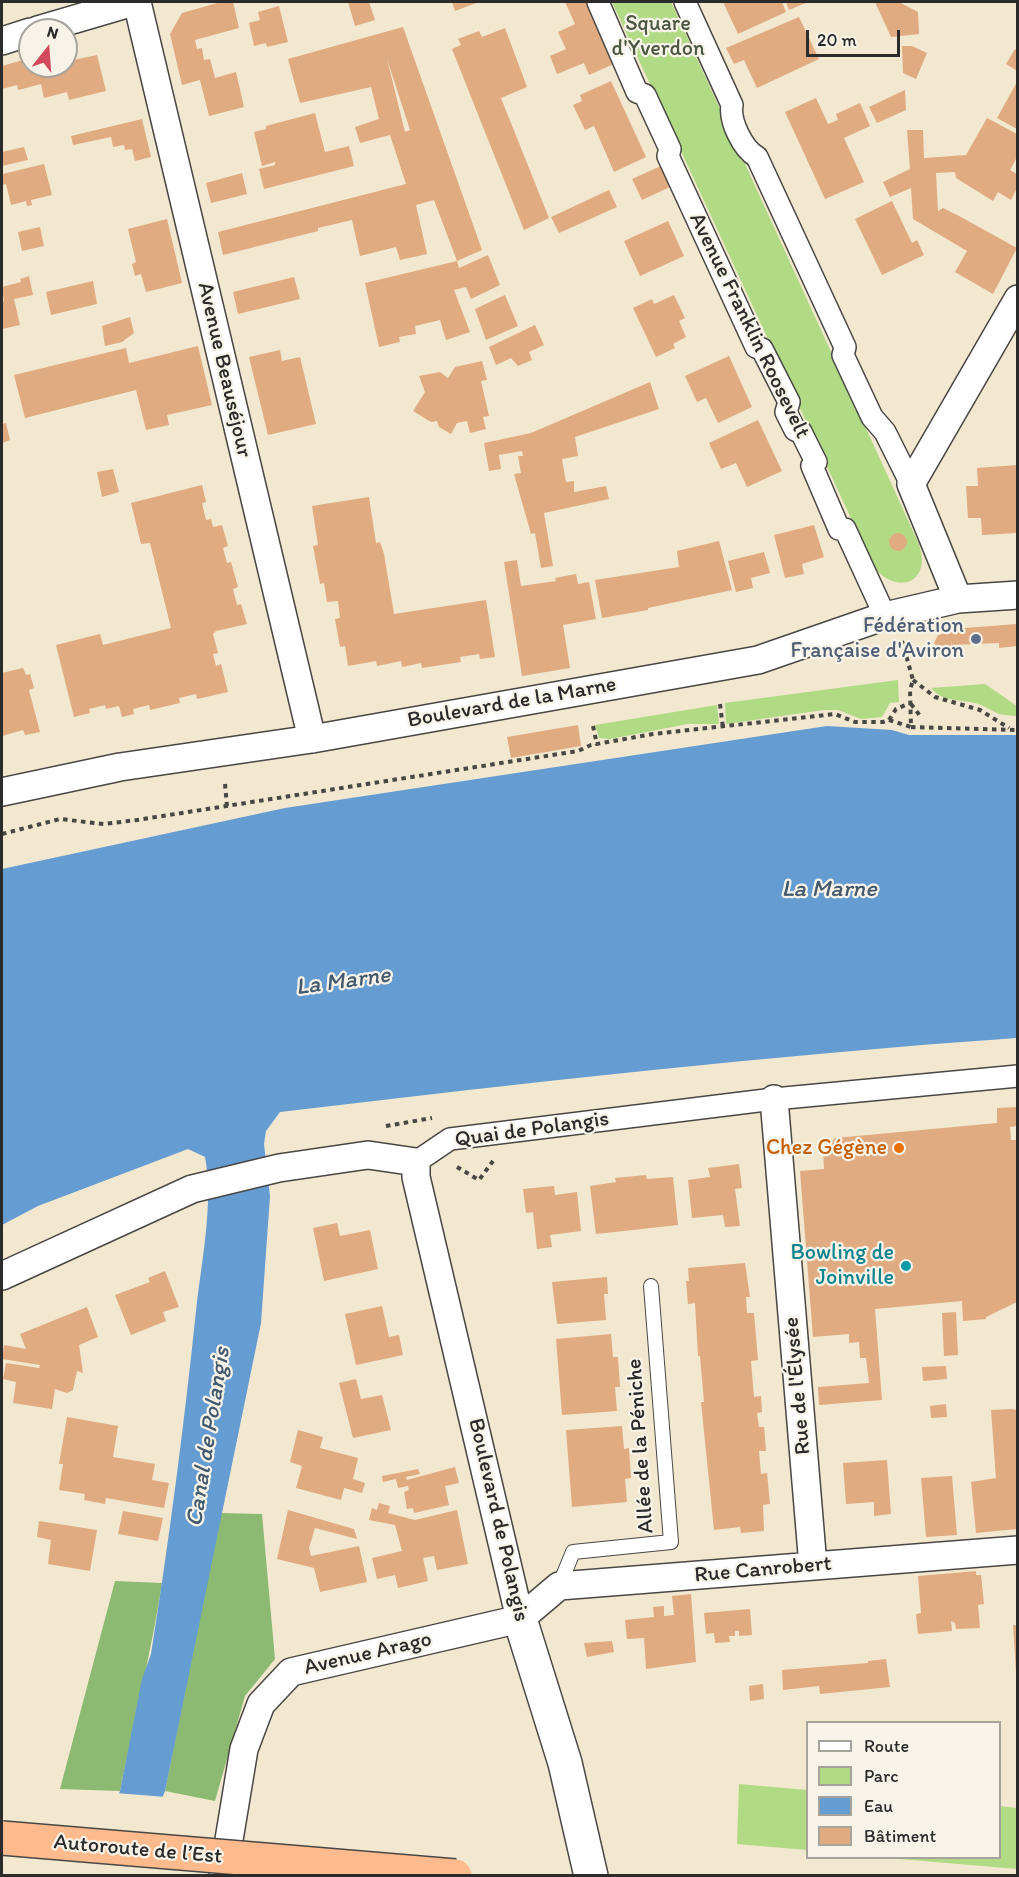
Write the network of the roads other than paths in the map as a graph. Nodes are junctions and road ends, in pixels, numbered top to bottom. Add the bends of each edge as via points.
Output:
1 (135, 2) edge
2 (598, 2) edge
3 (685, 2) edge
4 (78, 18) edge
5 (18, 36) edge
6 (2, 41) edge
7 (1017, 299) edge
8 (910, 484) junction
9 (1017, 595) edge
10 (958, 599) junction
11 (885, 616) junction
12 (312, 739) junction
13 (2, 792) edge
14 (1017, 1076) edge
15 (774, 1099) junction
16 (416, 1162) junction
17 (2, 1276) edge
18 (651, 1286) dead end
19 (1017, 1550) edge
20 (813, 1566) junction
21 (559, 1587) junction
22 (520, 1619) junction
23 (2, 1838) edge
24 (223, 1875) edge
25 (455, 1875) edge
26 (591, 1875) edge

1 - 4 street
1 - 12 street, Avenue Beauséjour
2 - 11 street, Avenue Franklin Roosevelt via 638,92 645,94 670,149 668,156 756,347 762,349 789,402 786,412 816,462 812,466 839,529 845,529
3 - 8 street via 732,105 730,114 748,152 757,158 845,347 843,355 872,417 885,432
5 - 6 street
7 - 8 street
8 - 10 street
9 - 10 street, Boulevard de la Marne
10 - 11 street, Boulevard de la Marne
11 - 12 street, Boulevard de la Marne via 758,660
12 - 13 street, Boulevard de la Marne via 120,767
14 - 15 street, Quai de Polangis
15 - 16 street, Quai de Polangis via 450,1139
15 - 20 street, Rue de l'Élysée
16 - 17 street via 368,1155 279,1168 192,1189
16 - 22 street, Boulevard de Polangis via 416,1177
18 - 21 lane, Allée de la Péniche via 671,1542 573,1552
19 - 20 street, Rue Canrobert
20 - 21 street, Rue Canrobert
21 - 22 street
22 - 24 street, Avenue Arago via 291,1672 261,1704 244,1749
22 - 26 street, Boulevard de Polangis via 565,1763
23 - 25 highway, Autoroute de l’Est, bridge

